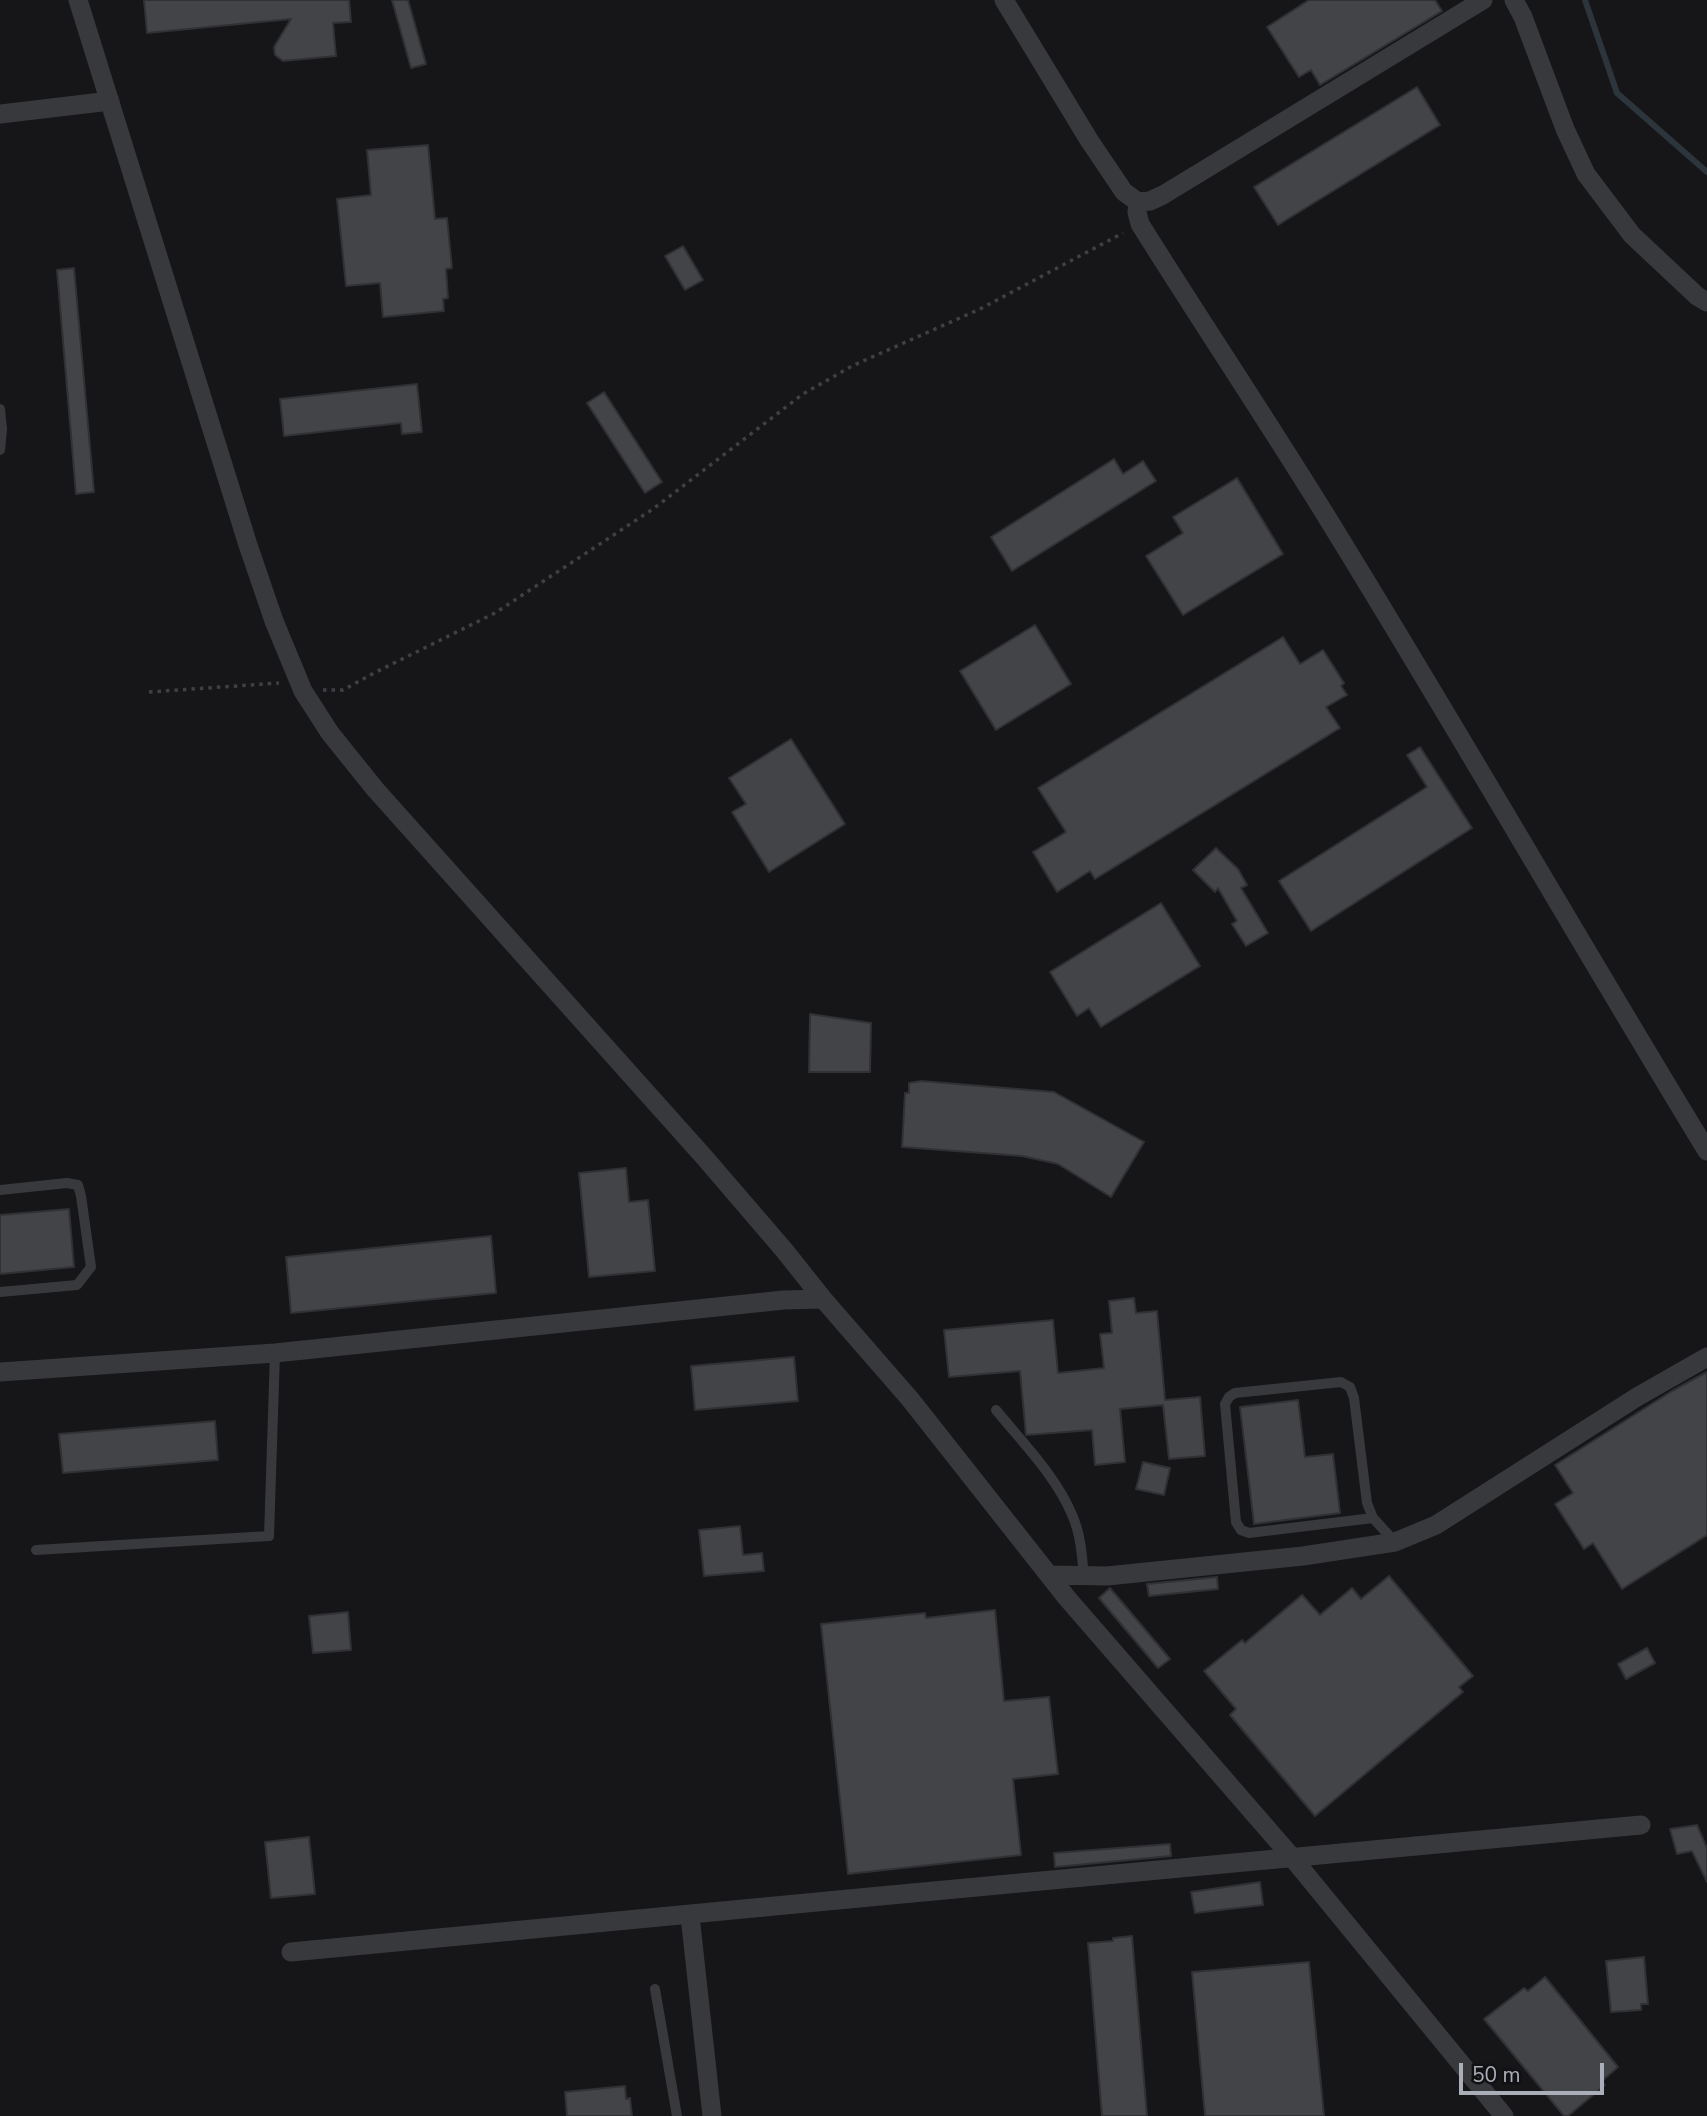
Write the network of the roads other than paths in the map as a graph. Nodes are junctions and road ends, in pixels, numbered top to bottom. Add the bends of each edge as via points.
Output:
1 (78, 0) edge
2 (1004, 0) edge
3 (1483, 0) edge
4 (1514, 0) edge
5 (110, 101) junction
6 (0, 114) edge
7 (1138, 202) junction
8 (1707, 302) edge
9 (0, 408) edge
10 (0, 450) edge
11 (1707, 1151) edge
12 (0, 1190) edge
13 (0, 1292) edge
14 (823, 1299) junction
15 (275, 1353) junction
16 (1707, 1357) edge
17 (0, 1372) edge
18 (996, 1410) dead end
19 (1373, 1518) junction
20 (1395, 1542) junction
21 (36, 1550) dead end
22 (1049, 1576) junction
23 (1084, 1577) junction
24 (1641, 1825) dead end
25 (1290, 1855) junction
26 (690, 1916) junction
27 (291, 1952) dead end
28 (655, 1989) dead end
29 (677, 2116) edge
30 (712, 2116) edge
31 (1504, 2116) edge

1 - 5 street
2 - 7 street via 1096,150 1124,192
3 - 7 street via 1163,195
4 - 8 street via 1586,174 1632,235
5 - 6 street
5 - 14 street via 248,545 303,691 375,789 705,1158
7 - 11 street via 1140,224 1326,516
9 - 10 lane
12 - 13 lane via 78,1185 91,1267 77,1286
14 - 15 street
14 - 22 street via 911,1399
15 - 17 street
15 - 21 lane via 269,1536
16 - 20 street via 1436,1525
18 - 23 lane via 1062,1493 1081,1544
19 - 19 lane via 1249,1534 1241,1530 1236,1522 1225,1405 1228,1397 1340,1382 1350,1387
19 - 20 lane
20 - 23 street via 1303,1556
22 - 23 street
22 - 25 street
24 - 25 street
25 - 26 street
25 - 31 street
26 - 27 street
26 - 30 street
28 - 29 lane

